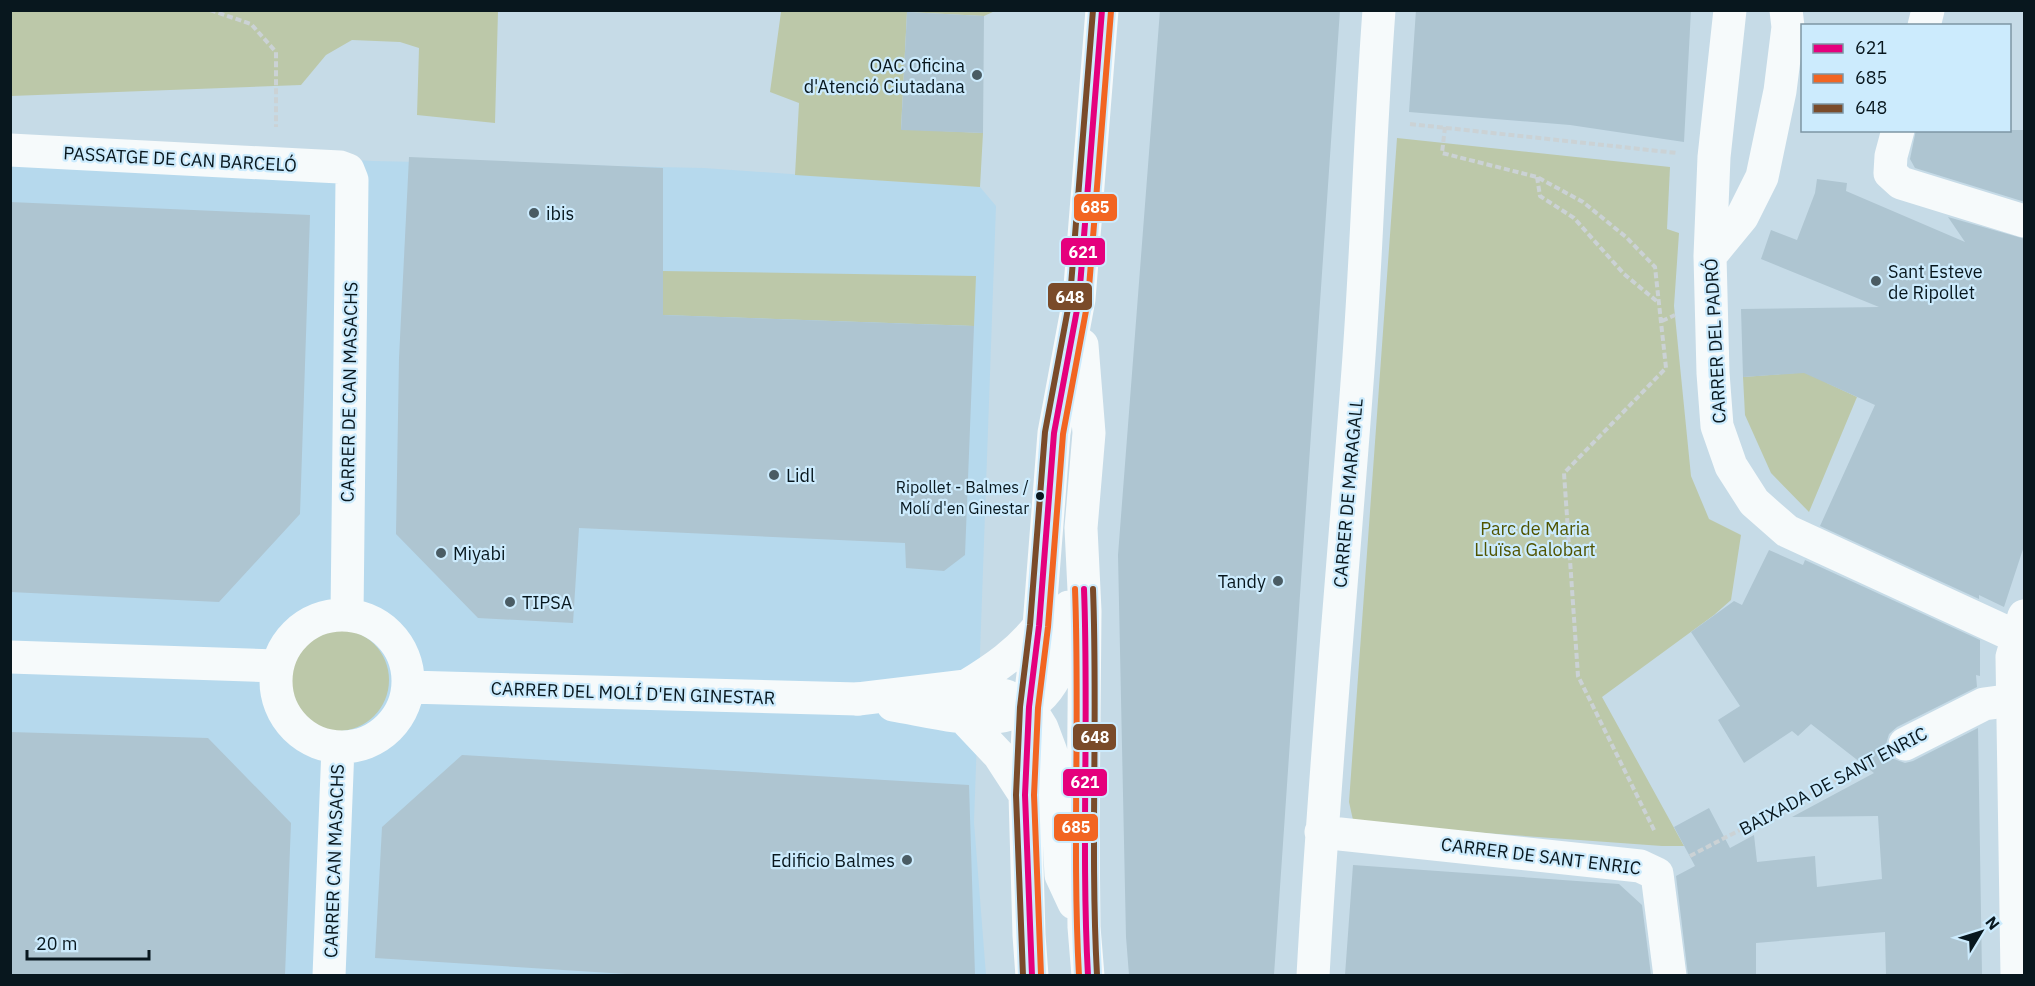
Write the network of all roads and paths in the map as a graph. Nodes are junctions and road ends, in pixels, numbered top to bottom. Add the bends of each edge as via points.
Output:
1 (210, 10) edge
2 (1102, 10) edge
3 (1378, 10) edge
4 (1730, 10) edge
5 (1786, 10) edge
6 (1371, 120) junction
7 (1445, 127) junction
8 (1897, 132) edge
9 (10, 150) edge
10 (1681, 153) dead end
11 (275, 164) junction
12 (348, 170) joint
13 (1537, 177) junction
14 (2025, 221) edge
15 (1710, 256) junction
16 (1079, 299) junction
17 (1659, 303) junction
18 (1081, 528) junction
19 (347, 615) junction
20 (1039, 626) junction
21 (2022, 629) edge
22 (10, 657) edge
23 (276, 666) junction
24 (408, 687) junction
25 (2013, 700) junction
26 (964, 701) junction
27 (1029, 707) junction
28 (1905, 744) joint
29 (338, 747) junction
30 (1025, 795) junction
31 (1321, 832) junction
32 (1657, 874) junction
33 (1084, 927) junction
34 (328, 975) edge
35 (1032, 975) edge
36 (1088, 975) edge
37 (1313, 975) edge
38 (1671, 975) edge
39 (2017, 975) edge

1 - 11 path via 251,24 276,52
2 - 16 street
3 - 6 street, CARRER DE MARAGALL
4 - 15 street, CARRER DEL PADRÓ via 1714,157
5 - 15 street via 1788,27 1780,91 1762,177 1742,217
6 - 7 path
6 - 31 street, CARRER DE MARAGALL via 1358,367
7 - 10 path
7 - 13 path via 1442,153
8 - 14 street via 1890,173 1901,183
9 - 11 street, PASSATGE DE CAN BARCELÓ
11 - 12 street, PASSATGE DE CAN BARCELÓ
12 - 19 street, CARRER DE CAN MASACHS via 352,180
13 - 17 path via 1540,196 1575,218 1624,274
13 - 17 path via 1583,202 1626,237 1655,267
15 - 21 street, CARRER DEL PADRÓ via 1717,426 1731,466 1754,502 1787,531
16 - 18 street via 1089,433
16 - 20 street via 1054,433
17 - 32 path via 1666,368 1563,473 1578,676 1658,837
18 - 27 street via 1057,674 1046,692
18 - 33 street via 1085,627
19 - 23 street via 309,623 296,633
19 - 24 street via 379,626 400,649 408,672
20 - 26 street
20 - 27 street
21 - 25 street via 2012,657
22 - 23 street
23 - 29 street via 276,687 283,712 293,726 309,739
24 - 26 street, CARRER DEL MOLÍ D'EN GINESTAR
24 - 29 street via 394,723 386,731 353,747
25 - 28 street, BAIXADA DE SANT ENRIC via 1984,704
25 - 39 street
26 - 27 street, CARRER DEL MOLÍ D'EN GINESTAR via 996,718
26 - 30 street
27 - 30 street
27 - 33 street via 1051,752 1061,875
28 - 32 path, BAIXADA DE SANT ENRIC
29 - 34 street, CARRER CAN MASACHS
30 - 35 street
31 - 32 street, CARRER DE SANT ENRIC via 1641,866
31 - 37 street, CARRER DE MARAGALL
32 - 38 street, CARRER DE SANT ENRIC
33 - 36 street

